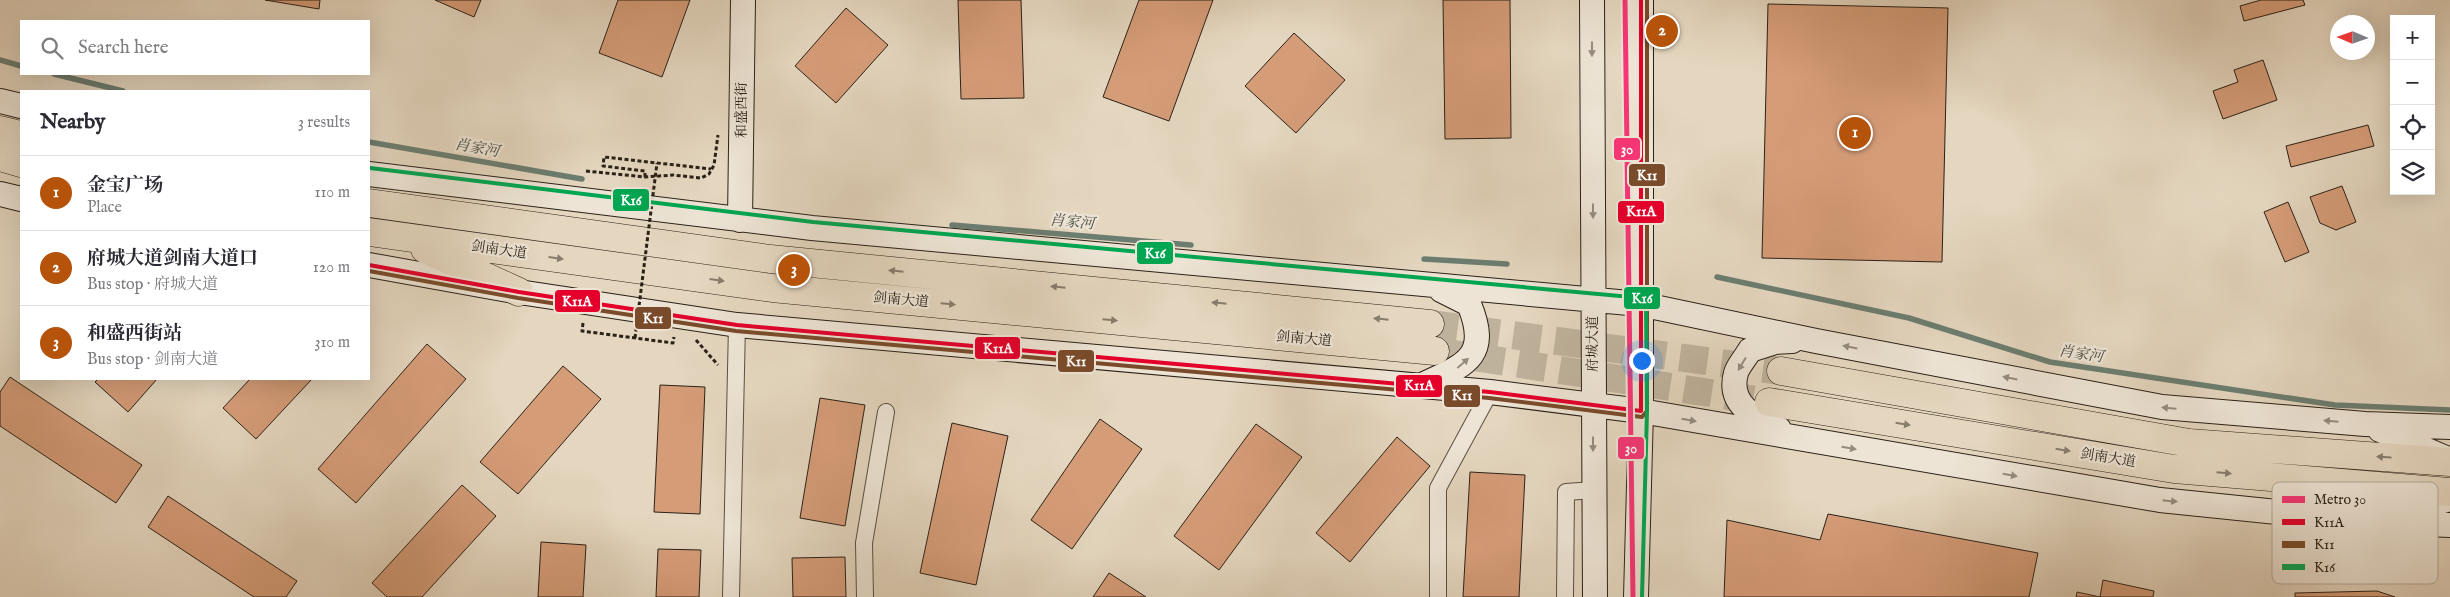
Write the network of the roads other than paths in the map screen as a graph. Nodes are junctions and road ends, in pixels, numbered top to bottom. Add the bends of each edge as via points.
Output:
1 (743, 0) edge
2 (1592, 0) edge
3 (1641, 0) edge
4 (0, 101) edge
5 (20, 106) edge
6 (0, 130) edge
7 (20, 135) edge
8 (0, 158) edge
9 (20, 163) edge
10 (370, 174) edge
11 (370, 190) edge
12 (0, 194) edge
13 (20, 199) edge
14 (370, 203) edge
15 (437, 214) junction
16 (740, 220) junction
17 (370, 232) edge
18 (399, 236) junction
19 (370, 265) edge
20 (1424, 283) junction
21 (519, 292) junction
22 (1593, 300) junction
23 (1640, 304) junction
24 (1430, 324) tunnel mouth
25 (737, 325) junction
26 (1816, 341) junction
27 (1435, 351) tunnel mouth
28 (1782, 371) tunnel mouth
29 (1420, 386) junction
30 (1490, 392) junction
31 (1769, 402) tunnel mouth
32 (1593, 404) junction
33 (1641, 411) junction
34 (886, 412) dead end
35 (2365, 424) junction
36 (2450, 427) edge
37 (1799, 439) junction
38 (2450, 461) edge
39 (2335, 482) edge
40 (1594, 490) junction
41 (2450, 499) edge
42 (2438, 503) edge
43 (2272, 511) edge
44 (731, 597) edge
45 (865, 597) edge
46 (1438, 597) edge
47 (1565, 597) edge
48 (1595, 597) edge
49 (1636, 597) edge

1 - 16 main road, 和盛西街
2 -> 22 main road, 府城大道
3 - 23 main road
4 - 5 main road
6 - 7 highway
8 - 9 highway
10 - 16 main road
11 - 15 highway
12 - 13 main road
14 - 15 highway, 剑南大道
24 -> 15 highway, 剑南大道 via 770,259
16 - 20 main road
17 - 18 highway, 剑南大道
18 - 21 highway
18 -> 27 highway, 剑南大道 via 772,288
19 - 21 main road
20 - 22 main road
29 -> 20 main road via 1460,367 1473,354 1477,339 1477,322 1469,304
21 - 25 main road
22 - 23 main road
22 - 32 main road, 府城大道
23 - 26 main road
23 - 33 main road
25 - 29 main road
25 - 44 street
35 -> 26 main road via 2162,407
26 -> 37 main road via 1775,342 1750,350 1736,374 1736,394 1742,408
38 -> 28 highway, 剑南大道 via 2189,442
29 - 30 main road
30 - 32 main road
30 - 46 street via 1438,488
31 -> 39 highway, 剑南大道 via 2174,468
32 - 33 main road
32 -> 40 main road, 府城大道
33 -> 37 main road
33 - 49 main road
34 - 45 street via 864,543
35 - 36 main road
35 - 38 main road
37 -> 43 main road via 2160,500
40 - 47 street via 1566,492
40 - 48 main road, 府城大道
41 - 42 main road

